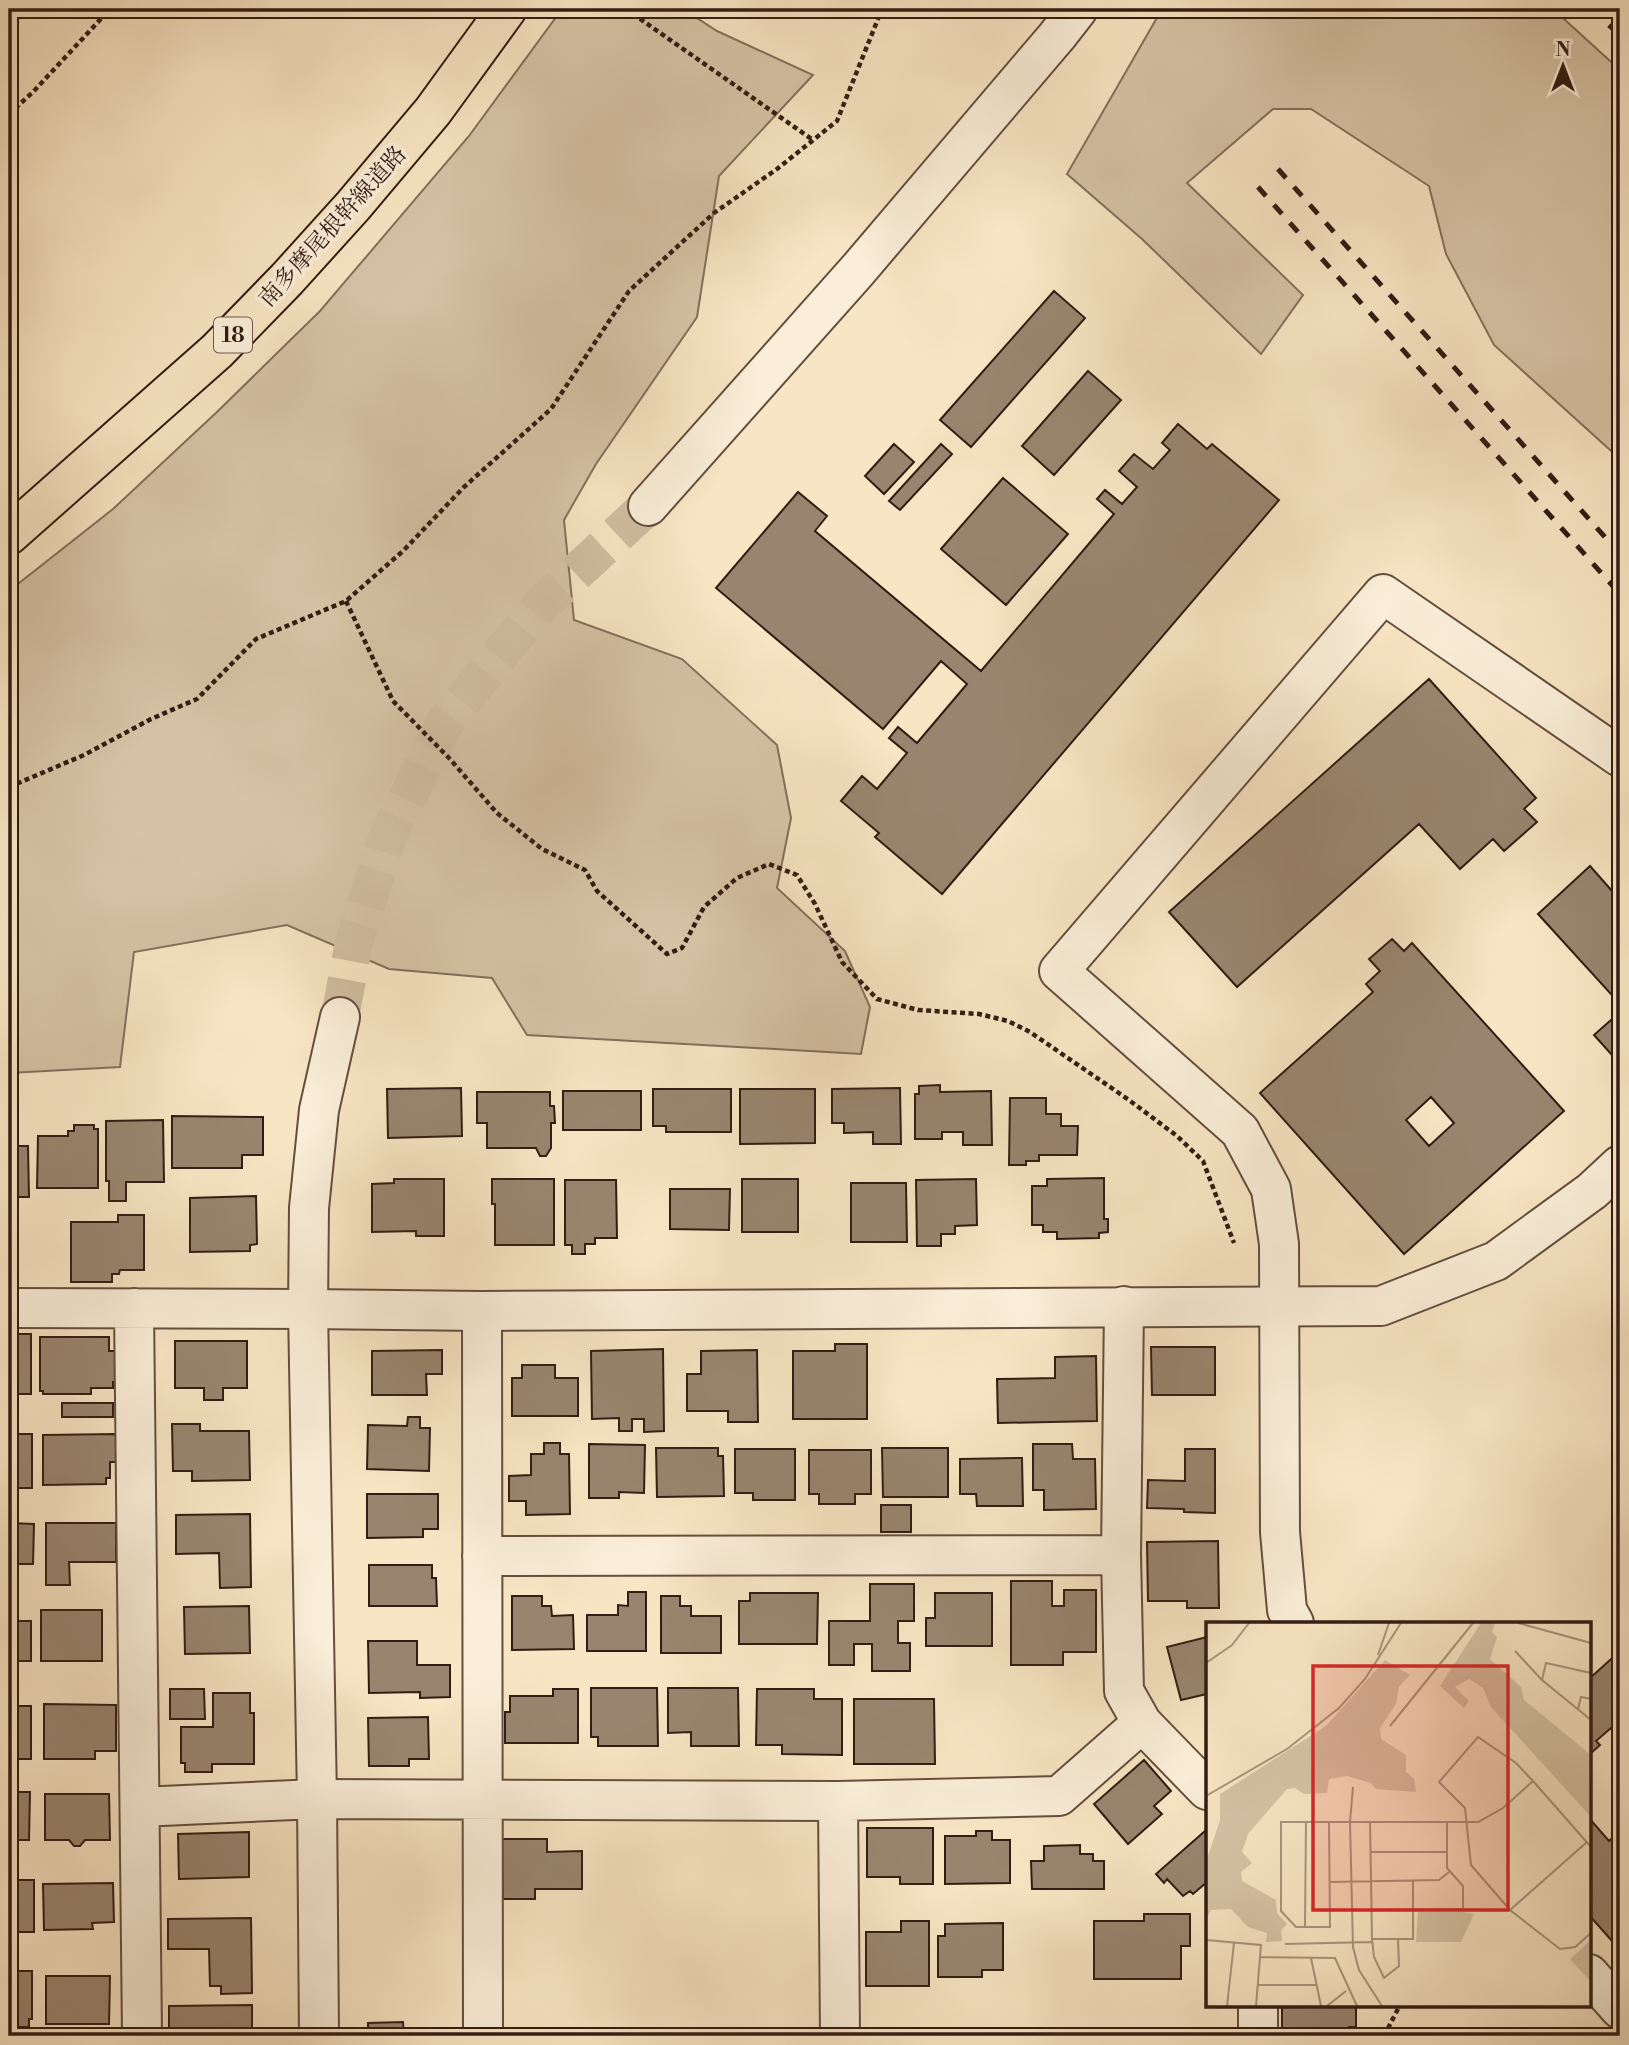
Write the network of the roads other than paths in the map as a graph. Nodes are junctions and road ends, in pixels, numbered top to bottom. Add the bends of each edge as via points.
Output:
1 (493, 9) edge
2 (507, 9) edge
3 (1078, 9) edge
4 (433, 111) junction
5 (648, 506) tunnel mouth
6 (9, 535) edge
7 (1620, 757) edge
8 (340, 1017) tunnel mouth
9 (1620, 1165) edge
10 (1124, 1306) junction
11 (1279, 1306) junction
12 (9, 1308) edge
13 (134, 1308) junction
14 (308, 1308) junction
15 (482, 1311) junction
16 (1121, 1555) junction
17 (482, 1556) junction
18 (1293, 1622) edge
19 (1142, 1723) junction
20 (1206, 1789) edge
21 (317, 1799) junction
22 (481, 1801) junction
23 (838, 1801) junction
24 (140, 1807) junction
25 (1590, 1975) edge
26 (1258, 2007) edge
27 (1620, 2009) edge
28 (142, 2036) edge
29 (319, 2036) edge
30 (483, 2036) edge
31 (839, 2036) edge
32 (1258, 2036) edge

1 - 4 main road, 南多摩尾根幹線道路 / 18
2 - 4 main road, 南多摩尾根幹線道路 / 18
3 - 5 street via 857,271
4 - 6 main road, 南多摩尾根幹線道路 / 18 via 345,216 217,351
7 - 11 street via 1382,594 1059,971 1240,1131 1270,1189 1279,1244
8 - 14 street via 319,1110 309,1208
9 - 11 street via 1496,1261 1381,1306
10 - 11 street
10 - 15 street
10 - 16 street
11 - 18 street via 1280,1532 1287,1610
12 - 13 street
13 - 14 street
13 - 24 street
14 - 15 street
14 - 21 street
15 - 17 street
16 - 17 street
16 - 19 street via 1124,1691
17 - 22 street
19 - 20 street
19 - 23 street via 1059,1796
21 - 22 street
21 - 24 street
21 - 29 street
22 - 23 street
22 - 30 street
23 - 31 street
24 - 28 street
25 - 27 street
26 - 32 street

